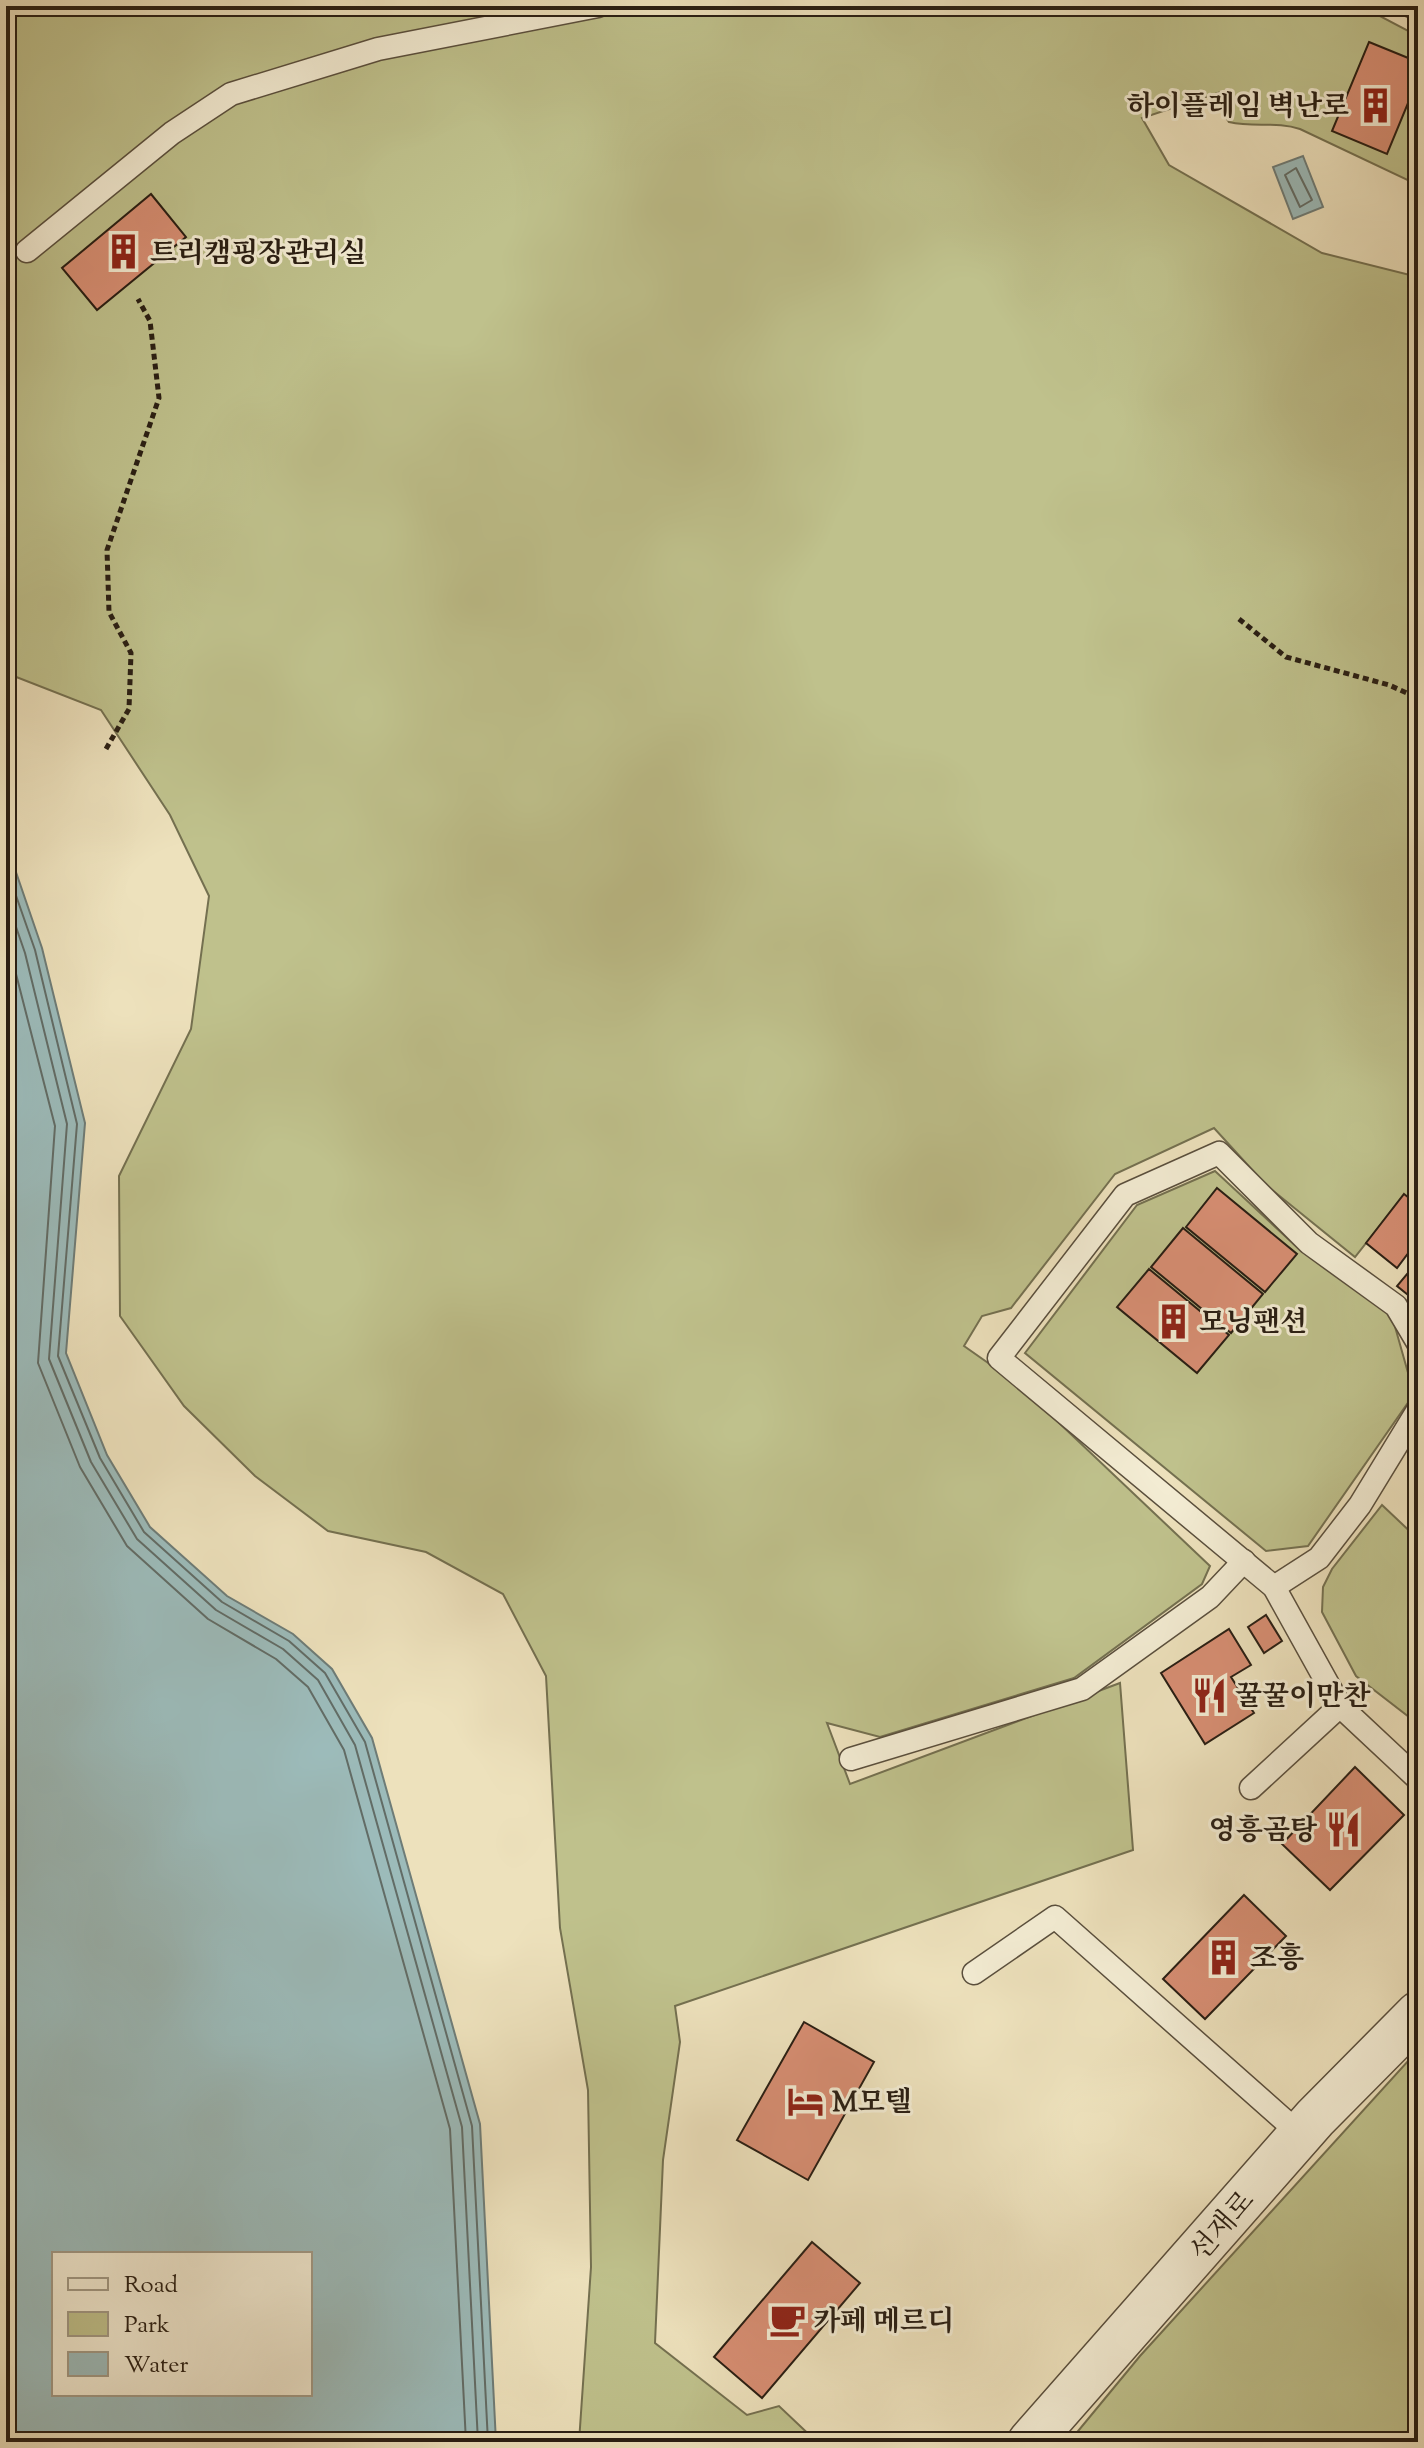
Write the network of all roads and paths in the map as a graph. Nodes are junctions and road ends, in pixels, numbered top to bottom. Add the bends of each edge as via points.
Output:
1 (598, 6) edge
2 (1411, 6) edge
3 (1418, 9) edge
4 (27, 251) dead end
5 (138, 299) dead end
6 (1239, 619) dead end
7 (1418, 698) edge
8 (106, 749) dead end
9 (1418, 1343) edge
10 (1418, 1410) edge
11 (1244, 1561) junction
12 (1274, 1587) junction
13 (1340, 1706) junction
14 (851, 1759) dead end
15 (1418, 1779) edge
16 (1251, 1788) dead end
17 (974, 1973) dead end
18 (1418, 2014) edge
19 (1301, 2135) junction
20 (1030, 2442) edge

1 - 4 lane via 378,49 231,94 172,133
2 - 3 lane
5 - 8 path via 150,321 159,398 107,550 109,612 131,653 129,709
6 - 7 path via 1286,657
9 - 11 lane via 1396,1306 1309,1243 1219,1153 1125,1195 999,1358
10 - 12 lane via 1360,1505 1319,1558
11 - 12 lane
11 - 14 lane via 1210,1597 1082,1689
12 - 13 lane
13 - 15 lane
13 - 16 lane
17 - 19 lane via 1055,1917
18 - 19 street, 선재로
19 - 20 street, 선재로

